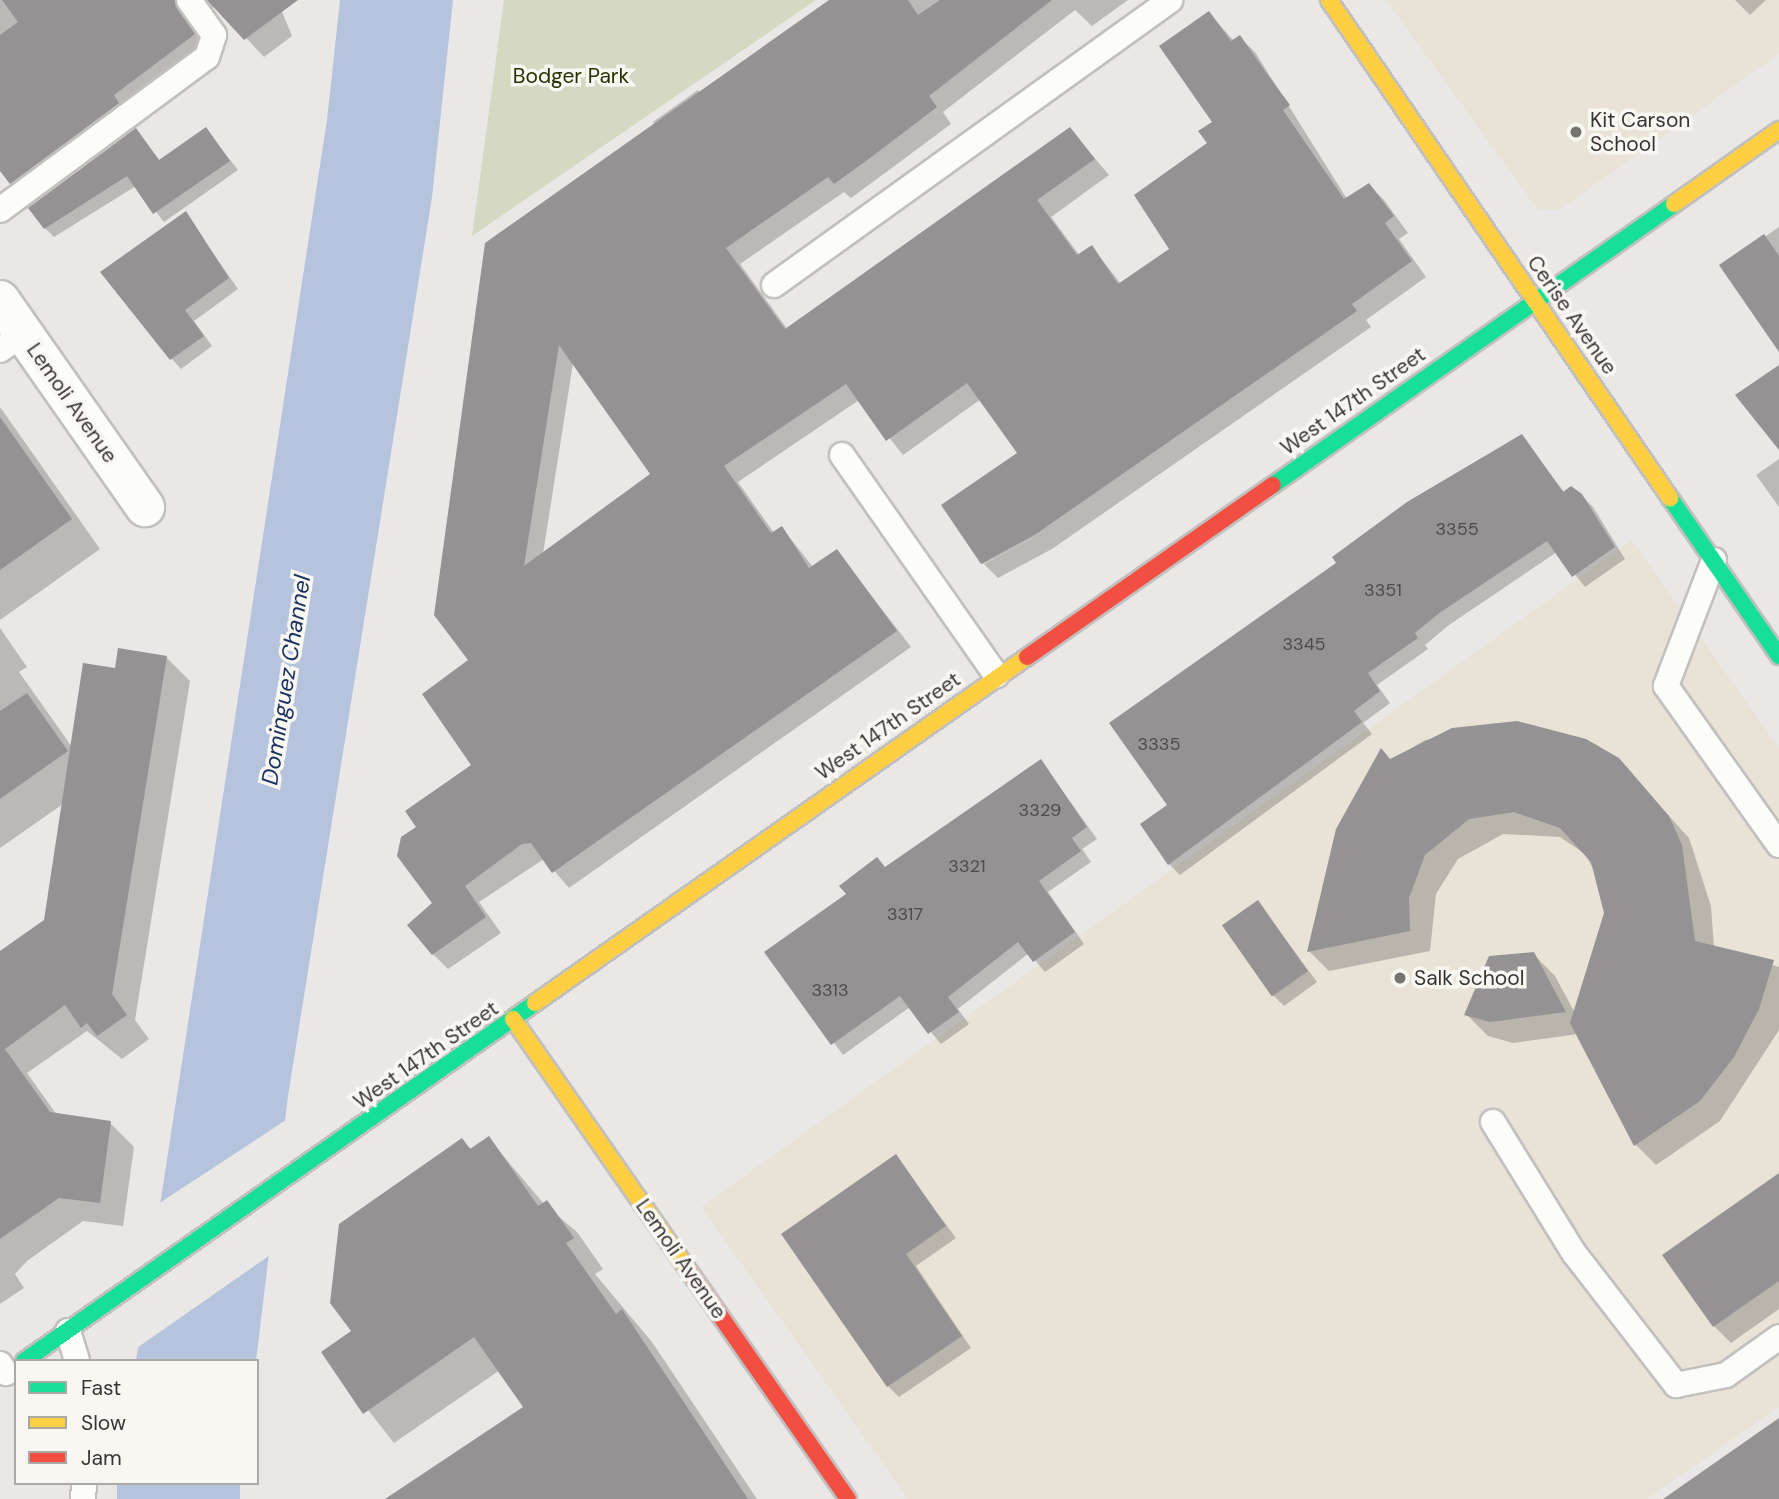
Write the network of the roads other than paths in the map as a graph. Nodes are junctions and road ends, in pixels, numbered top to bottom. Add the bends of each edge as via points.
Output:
1 (190, 0) edge
2 (1170, 0) edge
3 (1329, 0) edge
4 (1779, 130) edge
5 (0, 210) edge
6 (774, 285) dead end
7 (0, 300) edge
8 (1535, 301) junction
9 (12, 342) edge
10 (842, 454) dead end
11 (145, 507) dead end
12 (1714, 560) junction
13 (1779, 656) edge
14 (996, 675) junction
15 (1779, 845) edge
16 (513, 1019) junction
17 (1493, 1122) dead end
18 (68, 1331) junction
19 (1779, 1337) edge
20 (25, 1359) edge
21 (76, 1359) edge
22 (848, 1499) edge

1 - 5 lane via 215,35 207,57
2 - 6 lane
3 - 8 street, Cerise Avenue
4 - 8 street, West 147th Street
7 - 9 street, Lemoli Avenue
8 - 12 street, Cerise Avenue
8 - 14 street, West 147th Street
9 - 11 street, Lemoli Avenue
10 - 14 lane
12 - 13 street, Cerise Avenue
12 - 15 lane via 1666,686
14 - 16 street, West 147th Street
16 - 18 street, West 147th Street
16 - 22 street, Lemoli Avenue
17 - 19 lane via 1574,1254 1676,1385 1726,1375
18 - 20 street, West 147th Street
18 - 21 lane

